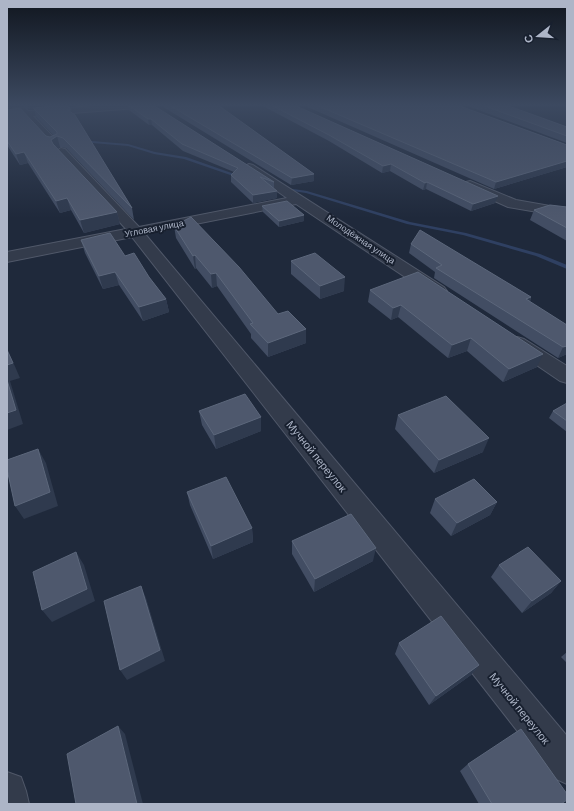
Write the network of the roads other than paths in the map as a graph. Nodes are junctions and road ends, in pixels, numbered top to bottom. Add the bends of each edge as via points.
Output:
1 (54, 143) edge
2 (240, 161) edge
3 (458, 180) edge
4 (301, 199) junction
5 (567, 213) edge
6 (135, 231) junction
7 (7, 257) edge
8 (447, 297) edge
9 (507, 337) edge
10 (567, 376) edge
11 (567, 765) edge
12 (7, 791) edge
13 (9, 804) edge

1 - 6 street, Мучной переулок
2 - 4 street, Молодёжная улица
3 - 5 street via 513,204
4 - 6 street, Угловая улица
4 - 8 street, Молодёжная улица
6 - 7 street, Угловая улица
6 - 11 street, Мучной переулок
9 - 10 street
12 - 13 street

